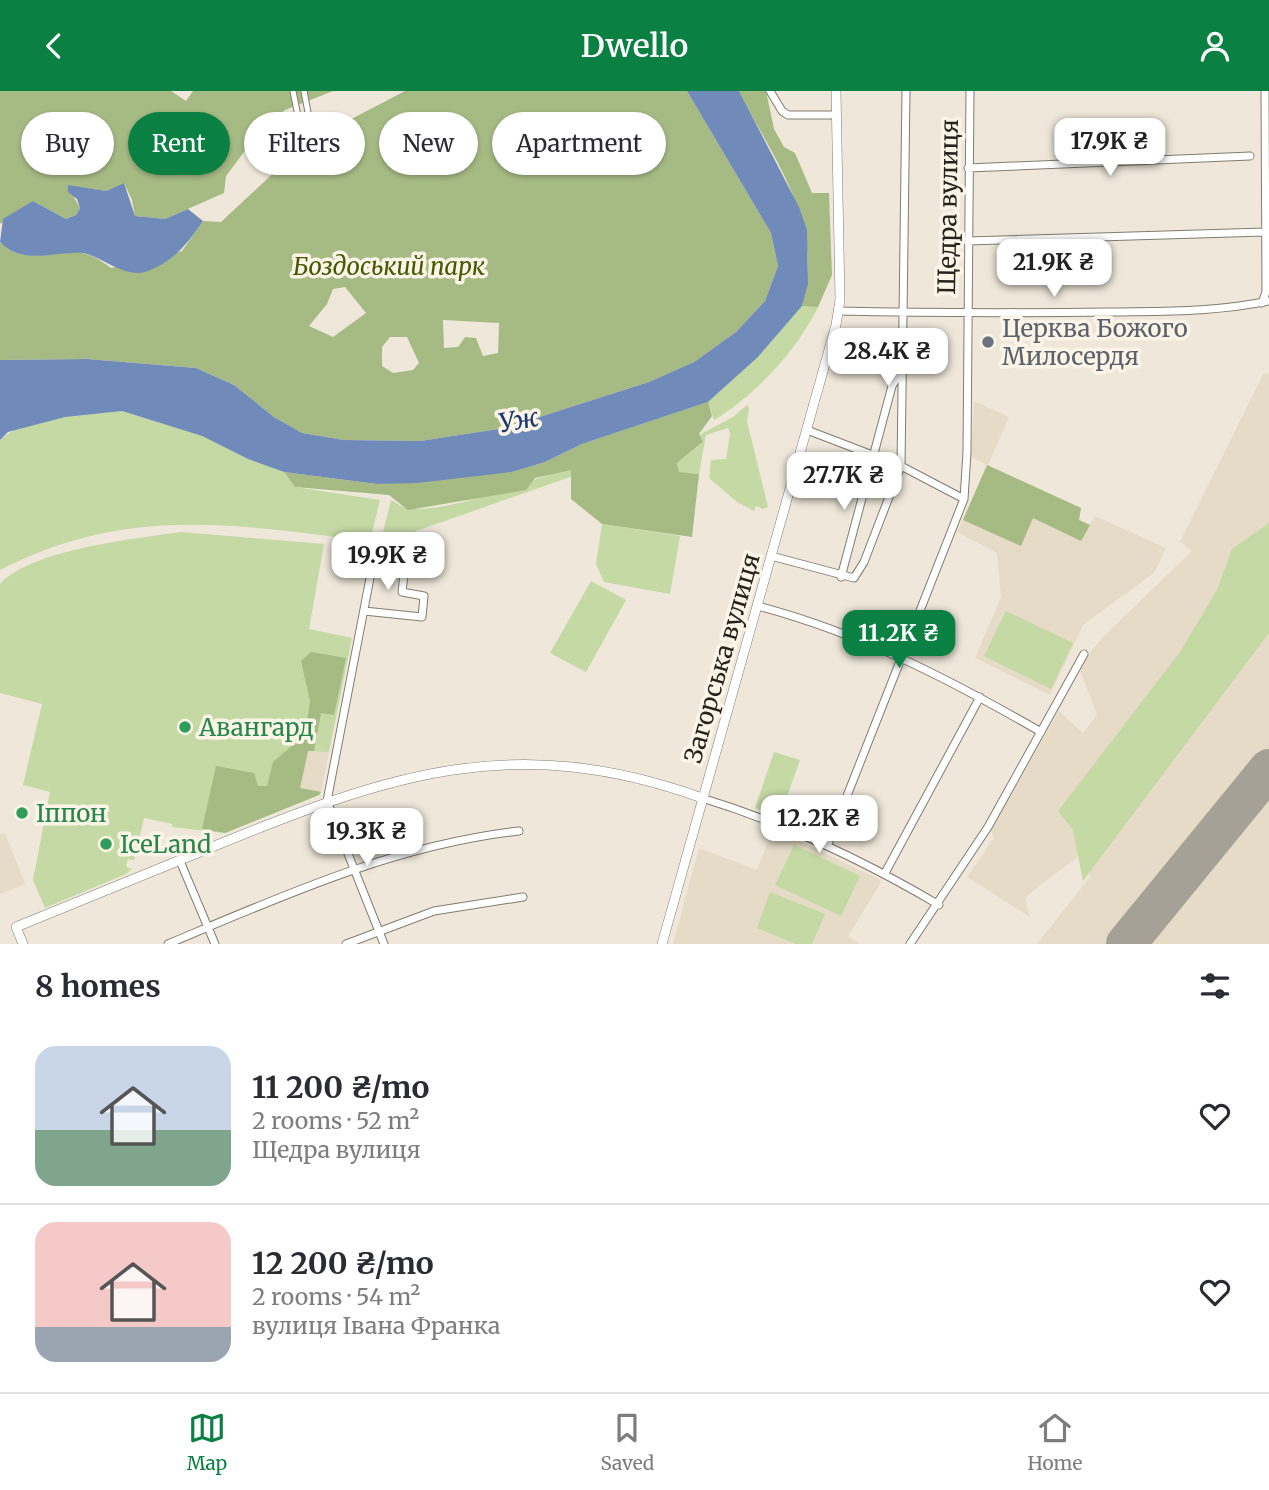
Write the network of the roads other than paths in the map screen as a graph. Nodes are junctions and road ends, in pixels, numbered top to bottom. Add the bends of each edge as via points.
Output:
1 (293, 91) edge
2 (304, 91) edge
3 (770, 91) edge
4 (836, 91) edge
5 (905, 91) edge
6 (970, 91) edge
7 (1265, 91) edge
8 (297, 112) edge
9 (307, 112) edge
10 (1267, 112) edge
11 (836, 115) junction
12 (1250, 156) dead end
13 (968, 168) junction
14 (1264, 232) junction
15 (967, 241) junction
16 (1266, 302) edge
17 (838, 311) junction
18 (904, 311) junction
19 (966, 312) junction
20 (902, 370) junction
21 (807, 430) junction
22 (873, 455) junction
23 (901, 466) junction
24 (964, 499) junction
25 (376, 547) dead end
26 (771, 556) junction
27 (372, 567) junction
28 (841, 577) junction
29 (758, 605) junction
30 (364, 611) junction
31 (1084, 654) dead end
32 (901, 656) junction
33 (980, 697) junction
34 (1041, 732) junction
35 (702, 797) junction
36 (327, 801) junction
37 (519, 831) dead end
38 (828, 844) junction
39 (180, 860) junction
40 (352, 870) junction
41 (885, 873) junction
42 (523, 897) dead end
43 (939, 905) junction
44 (208, 927) junction
45 (378, 930) junction
46 (23, 944) edge
47 (168, 944) edge
48 (215, 944) edge
49 (346, 944) edge
50 (384, 944) edge
51 (662, 944) edge
52 (910, 944) edge

1 - 8 street
2 - 9 street
3 - 11 street via 789,115
4 - 11 street, Загорська вулиця
5 - 18 street
6 - 13 street, Щедра вулиця
7 - 10 street
10 - 14 street
11 - 17 street, Загорська вулиця
12 - 13 street
13 - 15 street, Щедра вулиця
14 - 15 street
14 - 16 street
15 - 19 street, Щедра вулиця
16 - 19 street via 1230,309
17 - 18 street
17 - 21 street, Загорська вулиця
18 - 19 street
18 - 20 street
19 - 24 street, Щедра вулиця
20 - 22 street via 892,386
20 - 23 street
21 - 22 street
21 - 26 street, Загорська вулиця
22 - 23 street
22 - 28 street
23 - 24 street
23 - 28 street via 858,575
24 - 32 street, Щедра вулиця
25 - 27 street
26 - 28 street
26 - 29 street, Загорська вулиця
27 - 30 street
27 - 30 street via 383,559 425,547 428,558 405,566 402,592 424,596 422,617
29 - 32 street via 828,626
29 - 35 street, Загорська вулиця
30 - 36 street
31 - 34 street
32 - 33 street
32 - 38 street, Щедра вулиця
33 - 34 street
33 - 41 street
34 - 43 street
35 - 36 street via 626,774 510,764 422,773
35 - 38 street
35 - 51 street, Загорська вулиця
36 - 39 street
36 - 40 street
37 - 40 street via 430,845
38 - 41 street
39 - 44 street
39 - 46 street via 16,927
40 - 44 street
40 - 45 street
41 - 43 street
42 - 45 street via 434,911
43 - 52 street
44 - 47 street
44 - 48 street
45 - 49 street
45 - 50 street

